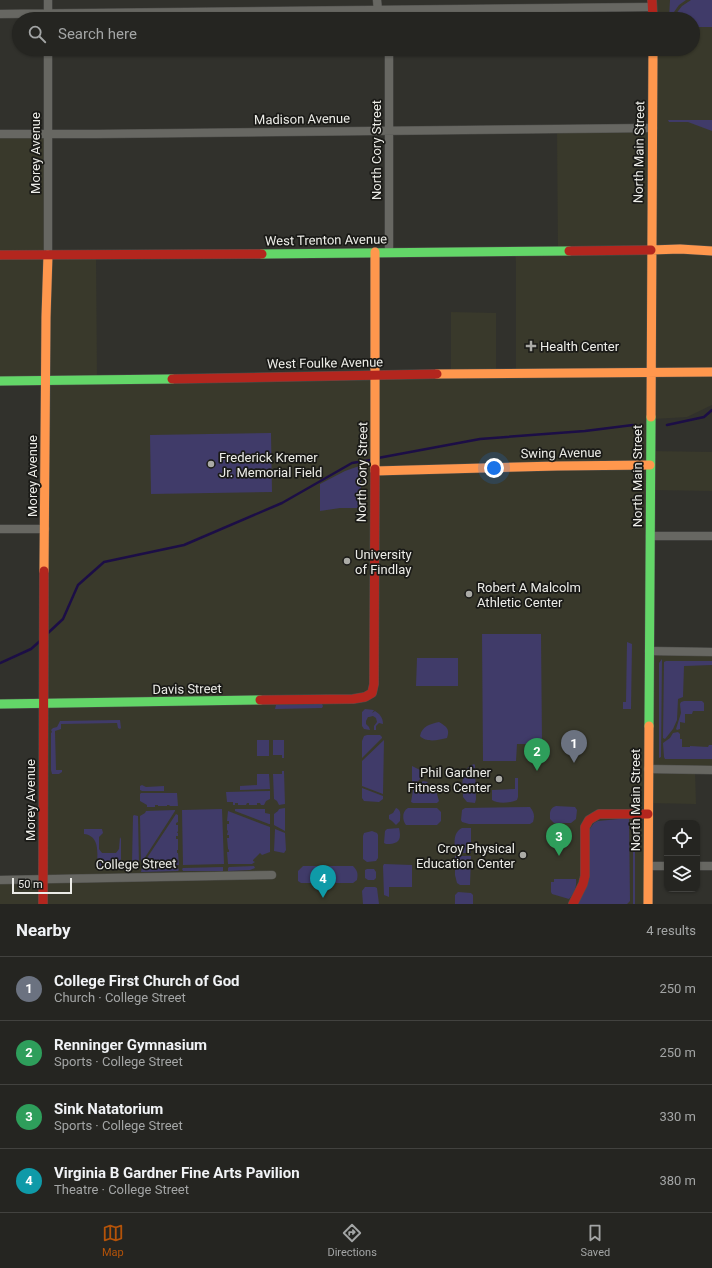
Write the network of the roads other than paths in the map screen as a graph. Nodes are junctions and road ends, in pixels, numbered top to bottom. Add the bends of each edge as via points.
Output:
1 (48, 0) edge
2 (377, 0) edge
3 (652, 3) edge
4 (378, 10) junction
5 (48, 12) edge
6 (268, 12) edge
7 (382, 12) edge
8 (455, 12) edge
9 (0, 14) edge
10 (12, 14) edge
11 (48, 56) edge
12 (389, 56) edge
13 (653, 56) edge
14 (653, 128) junction
15 (389, 131) junction
16 (0, 134) edge
17 (47, 134) junction
18 (652, 250) junction
19 (712, 251) edge
20 (375, 252) junction
21 (389, 252) junction
22 (0, 255) edge
23 (48, 255) junction
24 (650, 371) junction
25 (712, 372) edge
26 (376, 375) junction
27 (46, 380) junction
28 (0, 381) edge
29 (650, 465) junction
30 (375, 467) junction
31 (0, 530) edge
32 (45, 530) junction
33 (650, 536) junction
34 (712, 536) edge
35 (649, 651) junction
36 (712, 652) edge
37 (372, 693) joint
38 (44, 703) junction
39 (0, 704) edge
40 (648, 769) junction
41 (712, 770) edge
42 (648, 814) junction
43 (648, 866) junction
44 (664, 866) edge
45 (700, 866) edge
46 (712, 866) edge
47 (272, 875) dead end
48 (43, 879) junction
49 (0, 880) edge
50 (43, 904) edge
51 (573, 904) edge
52 (648, 904) edge

1 - 5 street
2 - 4 street
3 - 8 street
4 - 6 street
4 - 7 street
9 - 10 street
11 - 17 street, Morey Avenue
12 - 15 street, North Cory Street
13 - 14 street, North Main Street
14 - 15 street, Madison Avenue
14 - 18 street, North Main Street
15 - 17 street, Madison Avenue
15 - 21 street, North Cory Street
16 - 17 street, Madison Avenue
17 - 23 street, Morey Avenue
18 - 19 street, West Trenton Avenue
18 - 21 street, West Trenton Avenue
18 - 24 street, North Main Street
20 - 21 street, West Trenton Avenue
20 - 23 street, West Trenton Avenue
20 - 26 street, North Cory Street
22 - 23 street, West Trenton Avenue
23 - 27 street, Morey Avenue
24 - 25 street, West Foulke Avenue
24 - 26 street, West Foulke Avenue
24 - 29 street, North Main Street
26 - 27 street, West Foulke Avenue
26 - 30 street, North Cory Street
27 - 28 street, West Foulke Avenue
27 - 32 street, Morey Avenue
29 - 30 street, Swing Avenue
29 - 33 street, North Main Street
30 - 37 street, North Cory Street
31 - 32 street
32 - 38 street, Morey Avenue
33 - 34 street
33 - 35 street, North Main Street
35 - 36 street
35 - 40 street, North Main Street
37 - 38 street, Davis Street via 353,699
38 - 39 street, Davis Street
38 - 48 street, Morey Avenue
40 - 41 street
40 - 42 street, North Main Street
42 - 43 street, North Main Street
42 - 51 street via 599,814 589,820 585,827 585,876
43 - 44 street
43 - 52 street, North Main Street
45 - 46 street
47 - 48 street, College Street
48 - 49 street, College Street
48 - 50 street, Morey Avenue

